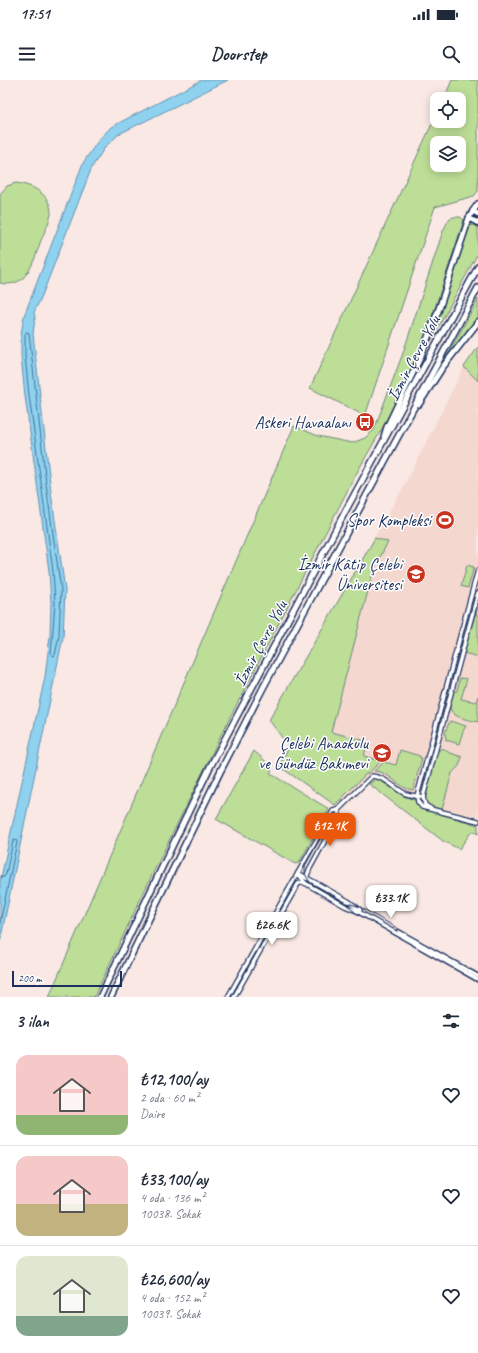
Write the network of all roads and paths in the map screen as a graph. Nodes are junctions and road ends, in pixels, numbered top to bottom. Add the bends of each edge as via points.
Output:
1 (478, 204) edge
2 (473, 211) junction
3 (478, 214) edge
4 (469, 218) junction
5 (478, 223) edge
6 (478, 267) edge
7 (478, 288) edge
8 (478, 322) edge
9 (382, 444) junction
10 (392, 449) junction
11 (478, 570) edge
12 (476, 583) edge
13 (478, 593) edge
14 (464, 622) junction
15 (470, 623) junction
16 (417, 796) junction
17 (423, 797) junction
18 (338, 810) junction
19 (433, 810) junction
20 (478, 821) edge
21 (298, 872) junction
22 (307, 877) junction
23 (305, 883) junction
24 (478, 976) edge
25 (478, 980) edge
26 (100, 997) edge
27 (111, 997) edge
28 (228, 997) edge
29 (234, 997) edge

1 - 2 highway
2 - 3 main road
2 - 4 main road
4 - 5 main road
4 - 9 highway via 420,358 387,427
6 - 9 highway, İzmir Çevre Yolu
7 - 10 highway, İzmir Çevre Yolu
8 - 10 highway via 429,387
9 - 26 highway, İzmir Çevre Yolu via 210,769
10 - 27 highway, İzmir Çevre Yolu via 263,688
11 - 12 street
12 - 14 street
13 - 15 street
14 - 15 street
14 - 16 street
15 - 17 street
16 - 17 street
16 - 18 street via 410,796 384,779 372,776
16 - 19 street via 420,805
17 - 19 street via 425,805
18 - 21 street via 333,812
18 - 22 street via 339,815
19 - 20 street
21 - 22 street
21 - 23 street
21 - 28 street
22 - 23 street
22 - 24 street via 358,909
23 - 25 street
23 - 29 street via 298,884

